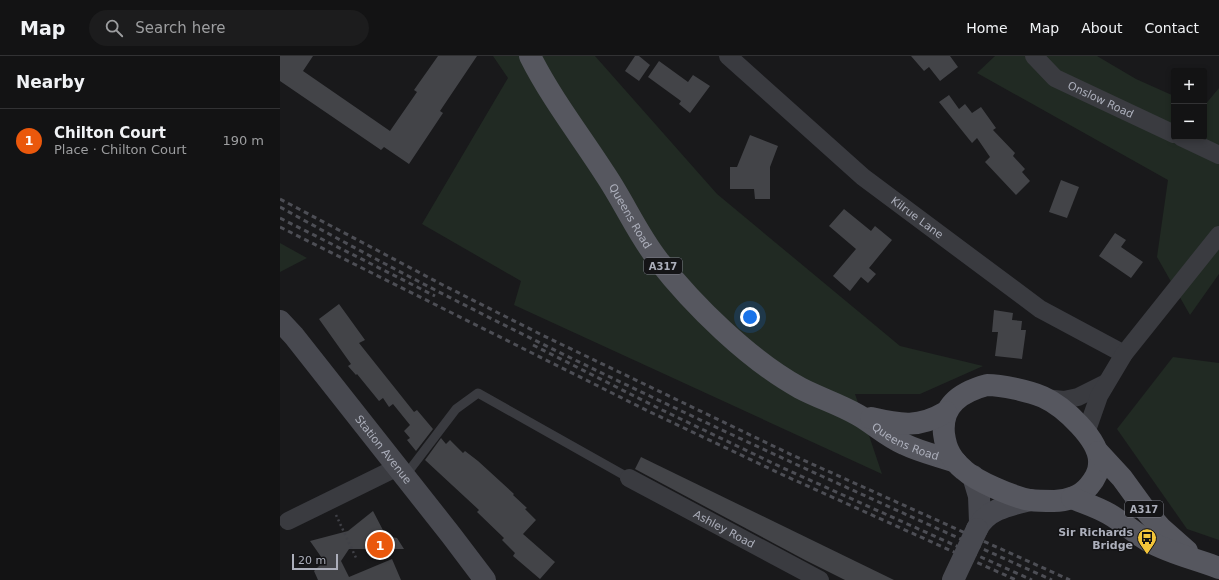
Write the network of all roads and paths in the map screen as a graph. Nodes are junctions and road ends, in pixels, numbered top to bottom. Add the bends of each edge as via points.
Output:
1 (530, 56) edge
2 (728, 56) edge
3 (1034, 56) edge
4 (1171, 133) edge
5 (1187, 140) edge
6 (1219, 155) edge
7 (1219, 235) edge
8 (280, 321) edge
9 (1124, 354) junction
10 (1106, 383) junction
11 (1044, 398) junction
12 (946, 412) junction
13 (858, 415) junction
14 (1086, 433) junction
15 (1098, 452) junction
16 (956, 462) junction
17 (401, 471) junction
18 (972, 476) junction
19 (629, 478) joint
20 (1072, 498) junction
21 (1030, 500) junction
22 (329, 501) junction
23 (288, 521) dead end
24 (978, 526) junction
25 (1198, 559) junction
26 (357, 560) dead end
27 (1219, 568) edge
28 (485, 580) edge
29 (820, 580) edge
30 (953, 580) edge

1 - 13 main road, Queens Road / A317 via 542,80 608,178 657,259 689,296 740,345 772,370 800,388
2 - 9 street, Kilrue Lane via 863,177 1040,309
3 - 4 street, Onslow Road via 1055,78
5 - 6 street
7 - 9 street
8 - 17 street, Station Avenue
9 - 10 street
10 - 11 street via 1078,397 1064,400
10 - 14 street
11 - 12 main road via 996,385 987,385 967,391 955,400
11 - 14 main road via 1067,414
12 - 13 main road, Queens Road / A317 via 935,419 912,424
12 - 16 main road via 943,424 947,450
13 - 16 main road, Queens Road / A317 via 904,444
14 - 15 main road
15 - 20 main road via 1100,464 1096,476 1083,494
15 - 25 main road, A317 via 1161,528
16 - 18 main road
17 - 19 lane via 456,408 478,393
17 - 22 street
17 - 28 street, Station Avenue
18 - 21 main road via 1012,495
18 - 24 street via 979,496
19 - 29 street, Ashley Road
20 - 21 main road via 1058,501
20 - 25 main road, A317 via 1110,514 1151,542 1177,554
21 - 24 street via 1000,508
22 - 23 street
22 - 26 path
24 - 30 street, bridge
25 - 27 main road, A317

